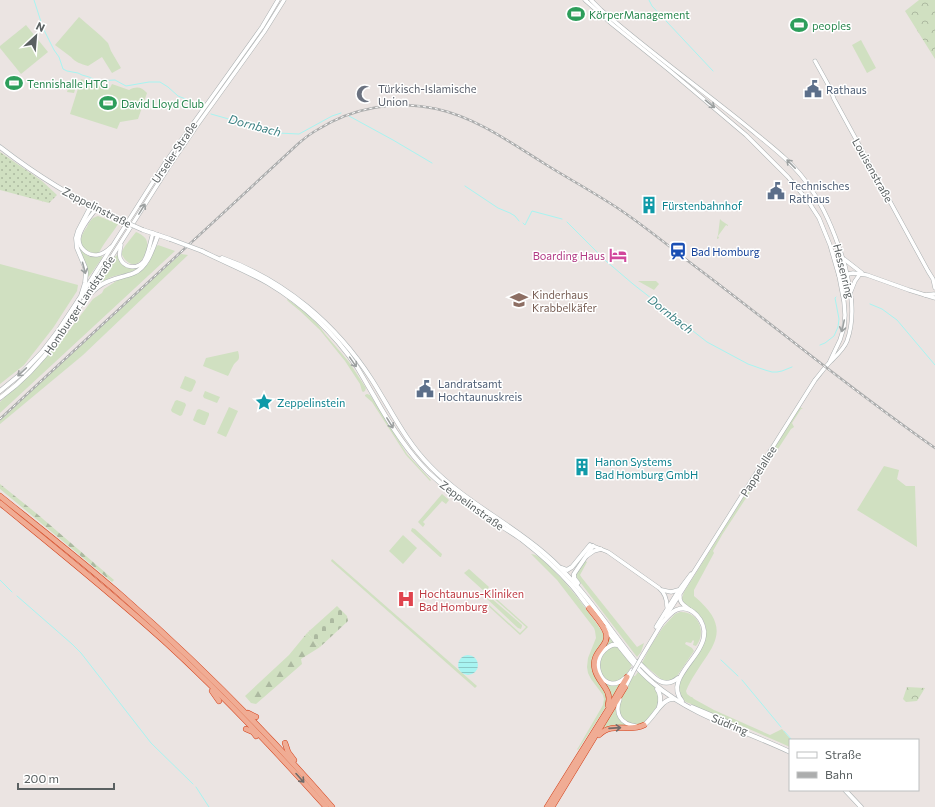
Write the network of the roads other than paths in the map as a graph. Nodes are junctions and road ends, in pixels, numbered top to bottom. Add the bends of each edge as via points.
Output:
1 (278, 0) edge
2 (284, 0) edge
3 (585, 0) edge
4 (591, 0) edge
5 (815, 61) dead end
6 (0, 147) edge
7 (91, 206) junction
8 (96, 209) junction
9 (825, 214) junction
10 (818, 218) junction
11 (153, 233) junction
12 (158, 235) junction
13 (122, 242) junction
14 (113, 246) junction
15 (202, 251) junction
16 (843, 258) junction
17 (847, 274) junction
18 (862, 274) junction
19 (840, 276) junction
20 (934, 280) edge
21 (851, 292) junction
22 (935, 294) edge
23 (83, 298) junction
24 (830, 362) junction
25 (0, 391) edge
26 (0, 398) edge
27 (0, 496) edge
28 (0, 503) edge
29 (592, 546) junction
30 (602, 549) junction
31 (705, 555) junction
32 (586, 556) junction
33 (558, 566) junction
34 (659, 588) junction
35 (679, 590) junction
36 (680, 595) junction
37 (589, 608) junction
38 (666, 610) junction
39 (690, 610) junction
40 (597, 612) junction
41 (660, 625) junction
42 (618, 645) junction
43 (633, 658) junction
44 (641, 658) junction
45 (195, 670) junction
46 (633, 671) junction
47 (627, 677) junction
48 (680, 677) junction
49 (653, 684) junction
50 (625, 687) junction
51 (673, 697) junction
52 (219, 701) dead end
53 (682, 701) junction
54 (658, 709) junction
55 (243, 711) junction
56 (604, 716) junction
57 (256, 717) dead end
58 (644, 725) junction
59 (246, 729) dead end
60 (591, 743) junction
61 (285, 744) dead end
62 (274, 750) junction
63 (789, 750) edge
64 (789, 750) edge
65 (310, 781) junction
66 (846, 791) edge
67 (326, 807) edge
68 (332, 807) edge
69 (547, 807) edge
70 (552, 807) edge
71 (861, 807) edge

1 - 14 street, Urseler Straße via 166,162
13 -> 2 street, Urseler Straße via 170,165
3 -> 10 street, Hessenring via 753,141 800,190
9 -> 4 street, Hessenring via 811,188 781,154
5 - 20 street, Louisenstraße
6 - 7 main road, Zeppelinstraße via 47,180
7 - 8 main road, Zeppelinstraße
7 -> 23 main road via 76,238 86,273
8 - 11 main road, Zeppelinstraße, bridge
8 - 14 street via 81,232 81,247 89,254 97,255
9 - 10 street
9 - 16 street, Hessenring
10 - 19 street, Hessenring
11 - 12 main road, Zeppelinstraße
11 - 13 street via 144,261 136,266 126,265 122,261
12 - 15 main road, Zeppelinstraße, bridge
12 - 23 main road via 141,268 134,273 106,281
13 - 23 street, Homburger Landstraße
14 - 23 street, Homburger Landstraße
15 - 33 main road, Zeppelinstraße via 237,264 271,281 320,317 355,355 403,432 431,468
15 -> 37 main road, Zeppelinstraße via 268,284 311,314 351,359 393,428 424,468 463,501 537,552 565,578
16 - 17 street, Hessenring
16 - 18 street
17 - 18 street
17 - 19 street
17 - 21 street, Hessenring
18 - 21 street via 855,281
18 - 22 street via 924,295
19 -> 24 street, Hessenring via 845,321
20 - 22 street, Louisenstraße
21 - 24 street, Hessenring via 851,329 848,340
23 -> 25 main road, Homburger Landstraße via 42,352
23 - 26 main road, Homburger Landstraße via 58,340 45,356 16,386
24 - 31 street, Pappelallee
27 - 55 highway via 128,601
28 - 45 highway via 96,581
29 - 30 street
29 - 32 main road
29 - 33 main road via 569,569
30 - 32 street
30 - 34 street
31 - 35 street, Pappelallee
31 - 36 street, Pappelallee
32 - 40 main road via 574,578
33 - 40 main road, Zeppelinstraße
34 - 35 street via 671,592
34 - 38 street via 666,598
35 - 38 street, Pappelallee
36 - 39 street via 680,602
36 - 41 street, Pappelallee
37 - 42 main road, Zeppelinstraße
37 - 56 highway via 606,634 605,643 594,662 596,674 609,695
38 - 44 street, Pappelallee
39 - 41 main road via 674,611
39 - 48 main road via 702,623 704,638
40 - 43 main road, Zeppelinstraße
41 - 44 street, Pappelallee
42 - 47 main road via 611,645 599,658 600,676 612,684
42 - 49 main road, Zeppelinstraße
43 - 48 main road via 663,683 673,682
43 - 51 main road, Zeppelinstraße
44 - 46 street, Pappelallee, bridge
45 - 52 highway
45 - 62 highway
46 - 47 street, Pappelallee
46 - 50 street, Pappelallee
47 - 56 highway
48 - 53 main road via 677,691
49 - 51 main road, Zeppelinstraße
49 - 54 main road via 661,697
50 - 58 street, Pappelallee via 618,705 619,716 631,725
50 - 60 highway
51 - 53 main road, Südring
51 - 54 main road
51 - 63 main road, Südring via 710,719
53 - 64 main road, Südring
54 - 58 main road
55 - 57 highway
55 - 65 highway
56 - 69 highway
60 -> 58 highway via 604,730 618,727 633,729
59 - 62 highway
60 - 70 highway
61 - 65 highway
62 -> 67 highway
65 - 68 highway
66 - 71 main road

